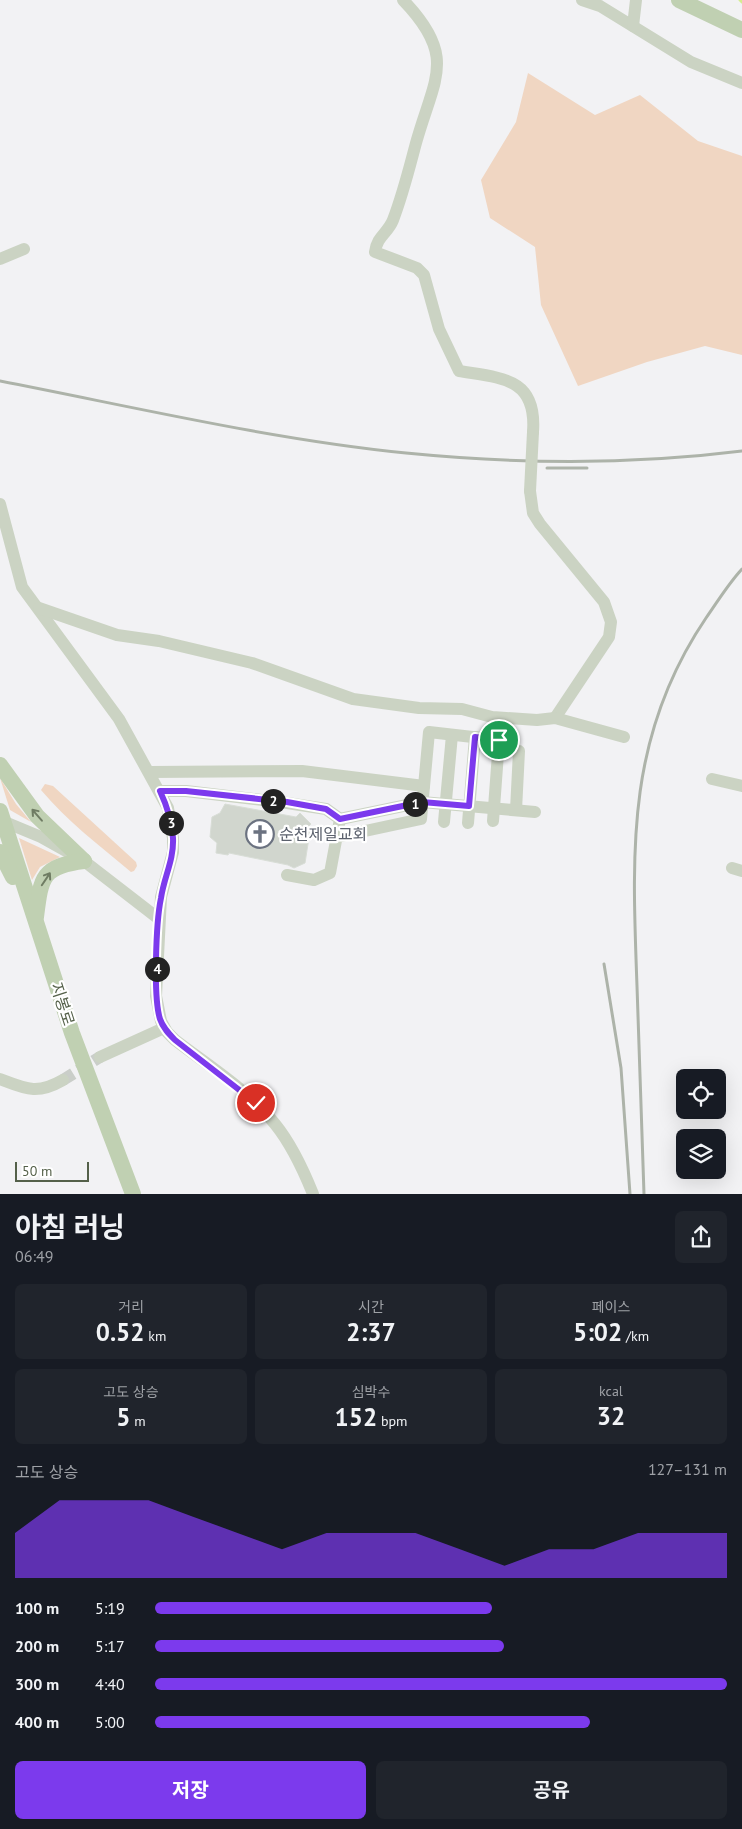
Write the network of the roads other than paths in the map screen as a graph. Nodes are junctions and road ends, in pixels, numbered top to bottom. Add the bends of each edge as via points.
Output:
1 (403, 0) edge
2 (582, 0) edge
3 (636, 0) edge
4 (678, 0) edge
5 (633, 26) junction
6 (742, 30) edge
7 (742, 83) edge
8 (24, 249) dead end
9 (0, 259) edge
10 (0, 504) edge
11 (39, 608) junction
12 (555, 718) junction
13 (452, 735) junction
14 (475, 737) junction
15 (624, 737) dead end
16 (520, 750) dead end
17 (0, 765) edge
18 (150, 772) junction
19 (712, 779) dead end
20 (424, 786) junction
21 (742, 786) edge
22 (160, 791) junction
23 (422, 802) junction
24 (446, 804) junction
25 (469, 806) junction
26 (516, 810) junction
27 (535, 812) dead end
28 (494, 814) junction
29 (1, 817) edge
30 (340, 819) junction
31 (444, 822) dead end
32 (468, 823) dead end
33 (337, 837) junction
34 (0, 852) edge
35 (84, 862) junction
36 (287, 875) dead end
37 (159, 919) junction
38 (36, 922) junction
39 (164, 1028) junction
40 (100, 1057) tunnel mouth
41 (0, 1079) edge
42 (63, 1080) tunnel mouth
43 (133, 1194) edge
44 (313, 1194) edge

1 - 12 street, bridge via 424,23 433,39 437,77 416,142 407,183 392,223 377,242 375,252 418,268 424,275 439,329 459,371 500,379 528,396 533,409 530,491 533,513 604,602 611,622 609,637
2 - 5 street via 600,6
3 - 5 street
4 - 6 main road
5 - 7 street via 691,62
8 - 9 street
10 - 11 street via 22,587
11 - 12 street via 117,635 159,640 252,663 353,699 419,708 462,709 492,717
11 - 18 street via 119,719
12 - 15 street
13 - 14 street
13 - 20 street via 429,732
13 - 24 street
14 - 25 street
14 - 28 street via 499,740
16 - 26 street
35 -> 17 main road via 37,816
18 - 20 street via 302,771
18 - 22 street
19 - 21 street
20 - 23 street
22 - 30 street via 287,802 326,809
22 - 37 street via 168,808 173,852 161,897
23 - 24 street
23 - 30 street
23 - 33 street via 421,819
24 - 25 street
24 - 31 street
25 - 28 street
25 - 32 street
26 - 27 street
26 - 28 street
29 - 35 street
29 - 38 main road, 지봉로
30 - 33 street
33 - 36 street via 330,873 314,880
34 - 38 main road
35 - 37 street
38 -> 35 main road via 42,881 56,867
37 - 39 street via 156,996
38 - 43 main road, 지봉로 via 76,1042
39 - 40 street
39 - 44 street via 256,1103 275,1124 297,1157
41 - 42 street via 35,1090

